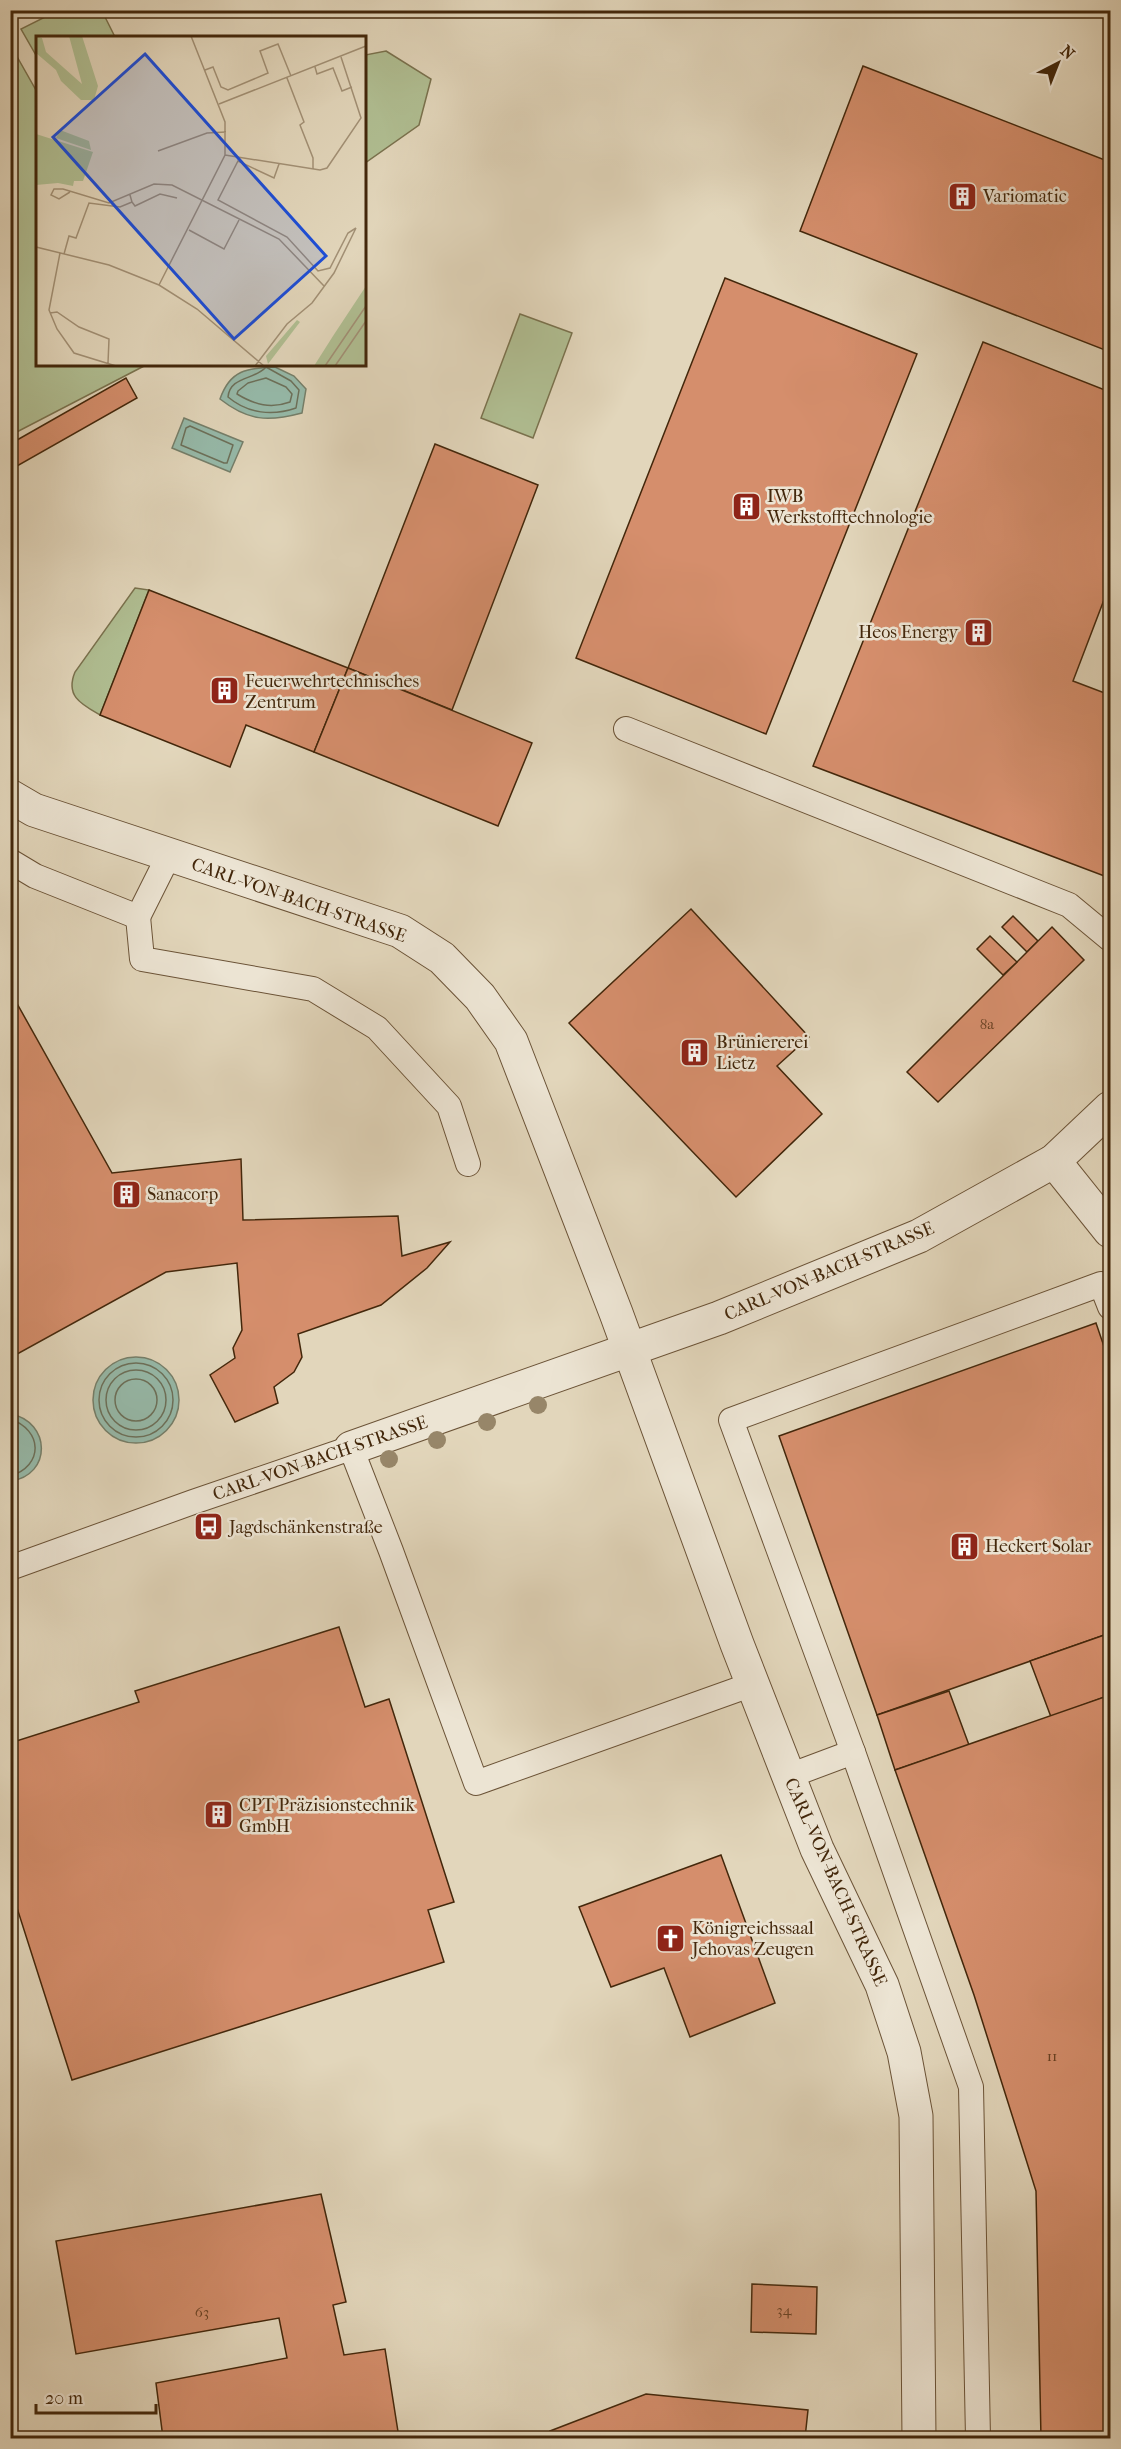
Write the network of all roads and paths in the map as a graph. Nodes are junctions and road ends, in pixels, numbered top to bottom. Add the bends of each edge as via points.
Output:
1 (626, 729) dead end
2 (10, 796) edge
3 (169, 855) junction
4 (10, 861) edge
5 (138, 917) junction
6 (1110, 939) edge
7 (1110, 1108) edge
8 (1054, 1161) junction
9 (468, 1164) dead end
10 (1110, 1231) edge
11 (1110, 1307) edge
12 (630, 1350) junction
13 (351, 1448) junction
14 (10, 1568) edge
15 (753, 1684) junction
16 (853, 1752) junction
17 (789, 1776) junction
18 (919, 2439) edge
19 (978, 2439) edge

1 - 6 lane via 1069,905
2 - 3 street, CARL-VON-BACH-STRASSE via 34,810
3 - 5 lane
3 - 12 street, CARL-VON-BACH-STRASSE via 400,931 442,958 480,997 511,1041 524,1070
4 - 5 lane via 35,876
5 - 9 lane via 142,959 313,989 377,1028 449,1106
7 - 8 street, CARL-VON-BACH-STRASSE
8 - 10 street
8 - 12 street, CARL-VON-BACH-STRASSE via 919,1236
11 - 16 lane via 1101,1284 731,1420
12 - 13 street, CARL-VON-BACH-STRASSE
12 - 15 street, CARL-VON-BACH-STRASSE
13 - 14 lane, CARL-VON-BACH-STRASSE
13 - 15 lane via 476,1783
15 - 17 street, CARL-VON-BACH-STRASSE
16 - 17 lane
16 - 19 lane via 971,2087
17 - 18 street, CARL-VON-BACH-STRASSE via 817,1849 882,1985 904,2052 916,2116

